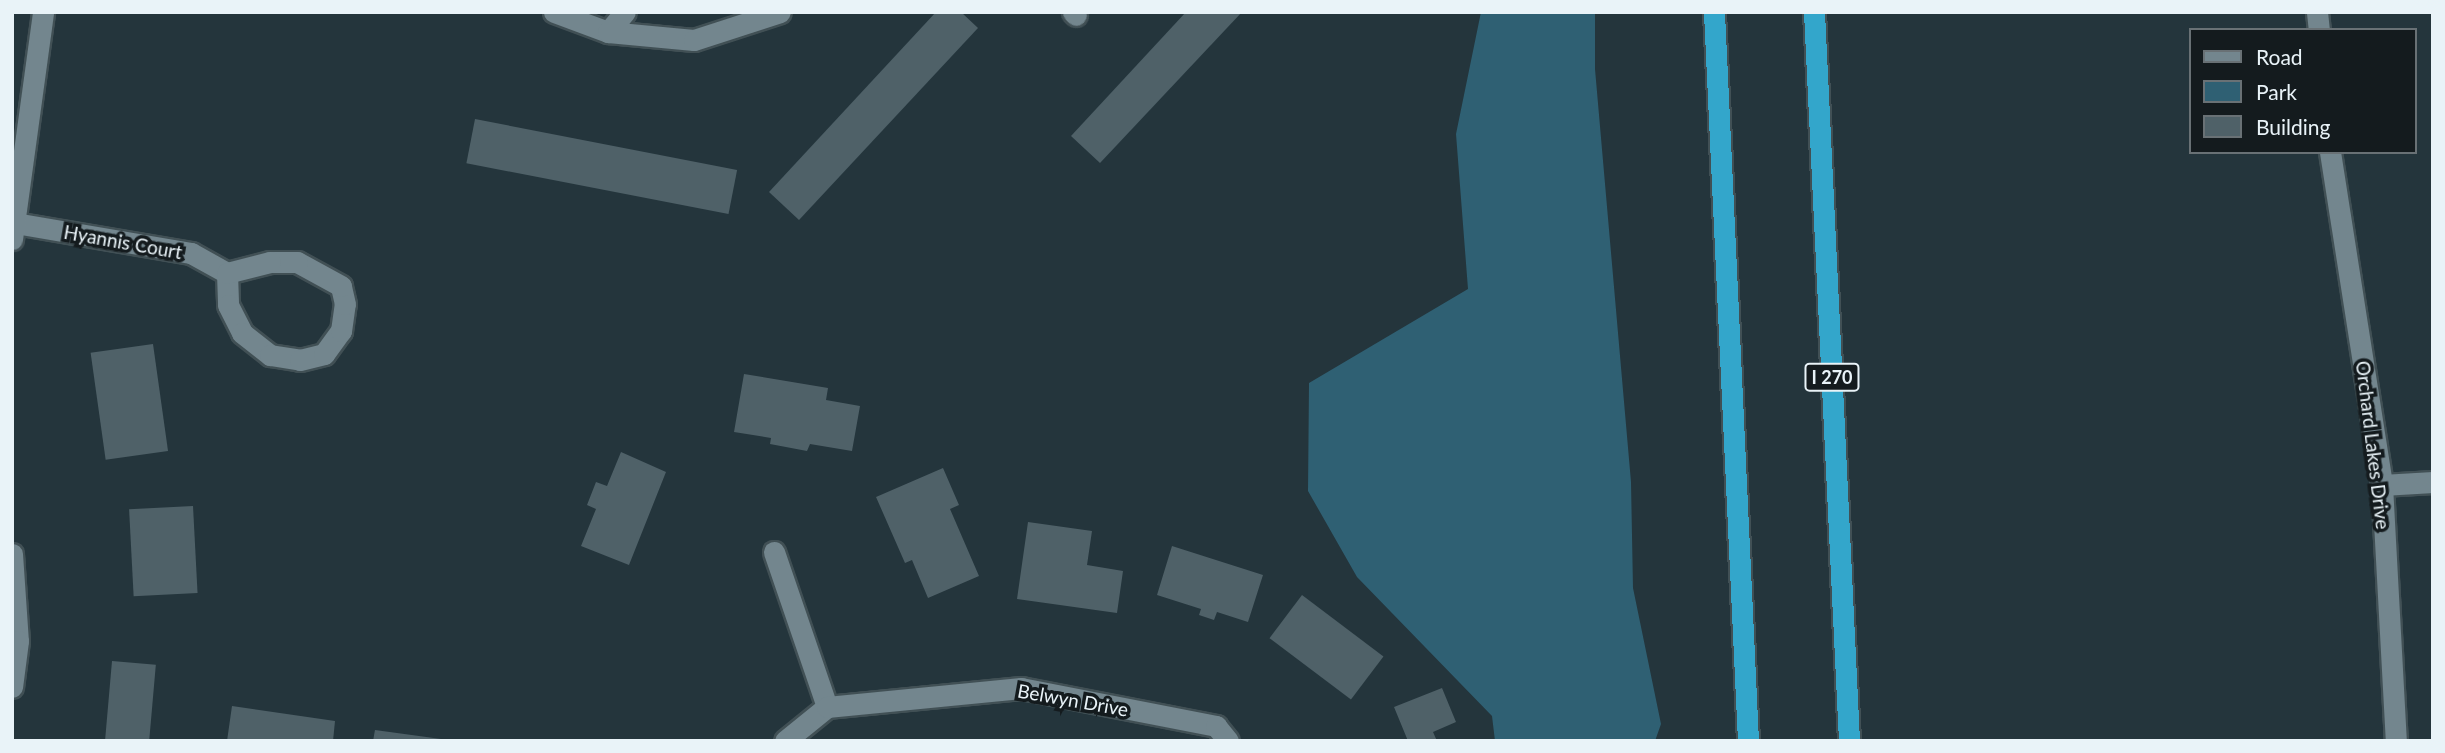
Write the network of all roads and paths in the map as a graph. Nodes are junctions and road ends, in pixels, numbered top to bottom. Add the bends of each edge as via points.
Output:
1 (43, 12) edge
2 (554, 12) edge
3 (625, 12) edge
4 (780, 12) edge
5 (1714, 12) edge
6 (1814, 12) edge
7 (608, 32) junction
8 (2330, 154) edge
9 (14, 231) edge
10 (227, 273) junction
11 (2433, 482) edge
12 (2382, 485) junction
13 (774, 552) dead end
14 (12, 554) edge
15 (12, 687) edge
16 (827, 708) junction
17 (785, 741) edge
18 (1228, 741) edge
19 (1748, 741) edge
20 (1849, 741) edge
21 (2396, 741) edge

1 - 9 street
2 - 7 street
3 - 7 street
4 - 7 street via 694,40
5 - 19 highway
6 - 20 highway, I 270
8 - 12 street, Orchard Lakes Drive
9 - 10 street, Hyannis Court via 191,253
10 - 10 street via 228,305 242,333 270,355 300,360 324,354 341,331 345,304 341,286 297,262 270,262
11 - 12 street
12 - 21 street, Orchard Lakes Drive
13 - 16 street
14 - 15 street via 18,640
16 - 17 street
16 - 18 street, Belwyn Drive via 1021,688 1216,726

